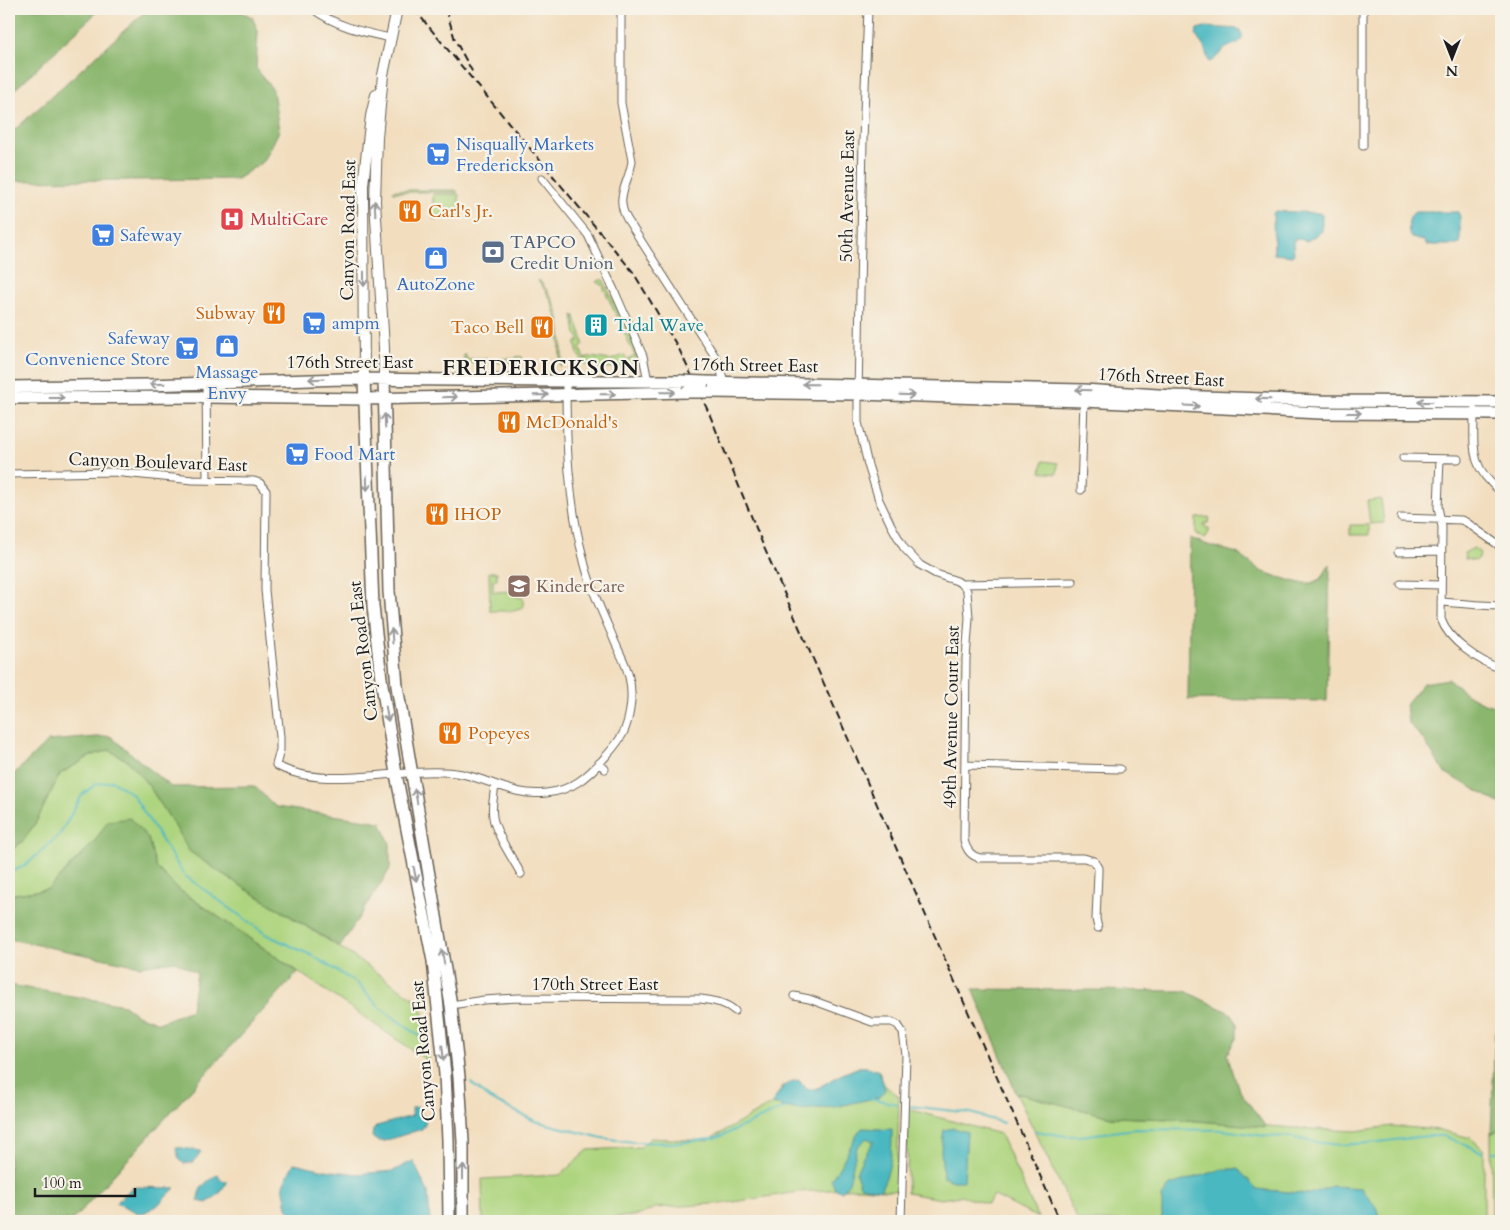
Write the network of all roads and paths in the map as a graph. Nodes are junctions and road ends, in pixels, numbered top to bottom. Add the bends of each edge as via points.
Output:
1 (313, 9) edge
2 (397, 9) edge
3 (621, 9) edge
4 (868, 9) edge
5 (1363, 9) edge
6 (390, 38) junction
7 (383, 75) junction
8 (1363, 146) dead end
9 (542, 178) dead end
10 (364, 379) junction
11 (384, 379) junction
12 (566, 381) junction
13 (648, 381) junction
14 (206, 382) junction
15 (724, 382) junction
16 (9, 386) edge
17 (685, 387) junction
18 (707, 387) junction
19 (858, 389) junction
20 (566, 395) junction
21 (1173, 396) junction
22 (206, 397) junction
23 (9, 398) edge
24 (384, 398) junction
25 (364, 399) junction
26 (1084, 401) junction
27 (1098, 402) junction
28 (1501, 402) edge
29 (1474, 408) junction
30 (1501, 414) edge
31 (1403, 458) dead end
32 (1440, 459) junction
33 (1458, 459) dead end
34 (9, 474) edge
35 (208, 479) junction
36 (1081, 490) dead end
37 (1501, 492) edge
38 (1401, 518) dead end
39 (1440, 519) junction
40 (1500, 545) edge
41 (1441, 551) junction
42 (1398, 552) dead end
43 (1073, 582) dead end
44 (961, 584) junction
45 (1401, 584) dead end
46 (1441, 585) junction
47 (1441, 602) junction
48 (1501, 606) edge
49 (1501, 668) edge
50 (599, 763) junction
51 (965, 765) junction
52 (605, 769) dead end
53 (1120, 769) dead end
54 (412, 773) junction
55 (396, 774) junction
56 (496, 785) junction
57 (521, 874) dead end
58 (1098, 928) dead end
59 (432, 962) junction
60 (794, 996) dead end
61 (451, 1005) junction
62 (736, 1011) dead end
63 (448, 1221) edge
64 (463, 1221) edge
65 (901, 1221) edge

1 - 6 street via 333,21
2 - 6 main road, Canyon Road East
3 - 15 street via 621,103 632,162 621,195 623,212 718,360
4 - 19 street, 50th Avenue East
5 - 8 street
6 - 7 main road, Canyon Road East
7 -> 10 main road, Canyon Road East via 371,116 363,186
11 -> 7 main road, Canyon Road East via 375,201
9 - 13 street via 588,235 643,356
10 - 11 main road, 176th Street East
10 -> 14 main road, 176th Street East
10 - 25 main road, Canyon Road East
11 - 12 main road, 176th Street East
11 - 24 main road, Canyon Road East
12 - 13 main road, 176th Street East
12 - 20 street
13 - 17 main road, 176th Street East
14 -> 16 main road, 176th Street East
14 - 22 street
15 - 18 main road, 176th Street East
19 -> 15 main road, 176th Street East
17 - 18 main road, 176th Street East, bridge
20 -> 17 main road, 176th Street East
18 - 19 main road, 176th Street East
21 -> 19 main road, 176th Street East via 1084,390
19 -> 26 main road, 176th Street East
19 - 44 street, 50th Avenue East via 858,422 868,465 891,525 904,548 920,565
24 -> 20 main road, 176th Street East
20 - 50 street via 567,442 576,528 590,581 629,676 631,690 625,730
21 - 27 main road via 1170,400 1112,398
29 -> 21 main road, 176th Street East
23 -> 22 main road, 176th Street East
22 - 25 main road, 176th Street East
22 - 35 street
24 - 25 main road, 176th Street East
54 -> 24 main road, Canyon Road East via 393,647
25 -> 55 main road, Canyon Road East via 373,606
26 - 27 main road, 176th Street East
26 - 36 street
27 -> 29 main road, 176th Street East via 1320,413
28 - 29 main road, 176th Street East
29 - 30 main road, 176th Street East
29 - 37 street via 1475,460 1489,482
31 - 32 street
32 - 33 street
32 - 39 street
34 - 35 street, Canyon Boulevard East via 113,472
35 - 55 street, Canyon Boulevard East via 254,481 266,491 265,590 280,736 276,765 300,774 333,777
38 - 39 street
39 - 40 street via 1466,522
39 - 41 street
41 - 42 street
41 - 46 street
43 - 44 street
44 - 51 street, 49th Avenue Court East via 967,591 969,618
45 - 46 street
46 - 47 street
47 - 48 street
47 - 49 street via 1441,619 1448,632 1474,656
50 - 52 street
50 - 56 street via 579,781 546,793 517,792
51 - 53 street
51 - 58 street, 49th Avenue Court East via 964,840 969,852 976,858 987,859 1090,860 1095,863 1098,873
54 - 55 street
54 - 56 street via 462,774
61 -> 54 main road, Canyon Road East
55 -> 59 main road, Canyon Road East
56 - 57 street via 493,818
59 - 61 main road via 443,1000
59 -> 63 main road, Canyon Road East via 445,1074
60 - 65 street via 872,1022 892,1022 904,1033
61 - 62 street, 170th Street East via 518,998 701,999 725,1003
64 -> 61 main road, Canyon Road East via 463,1142

